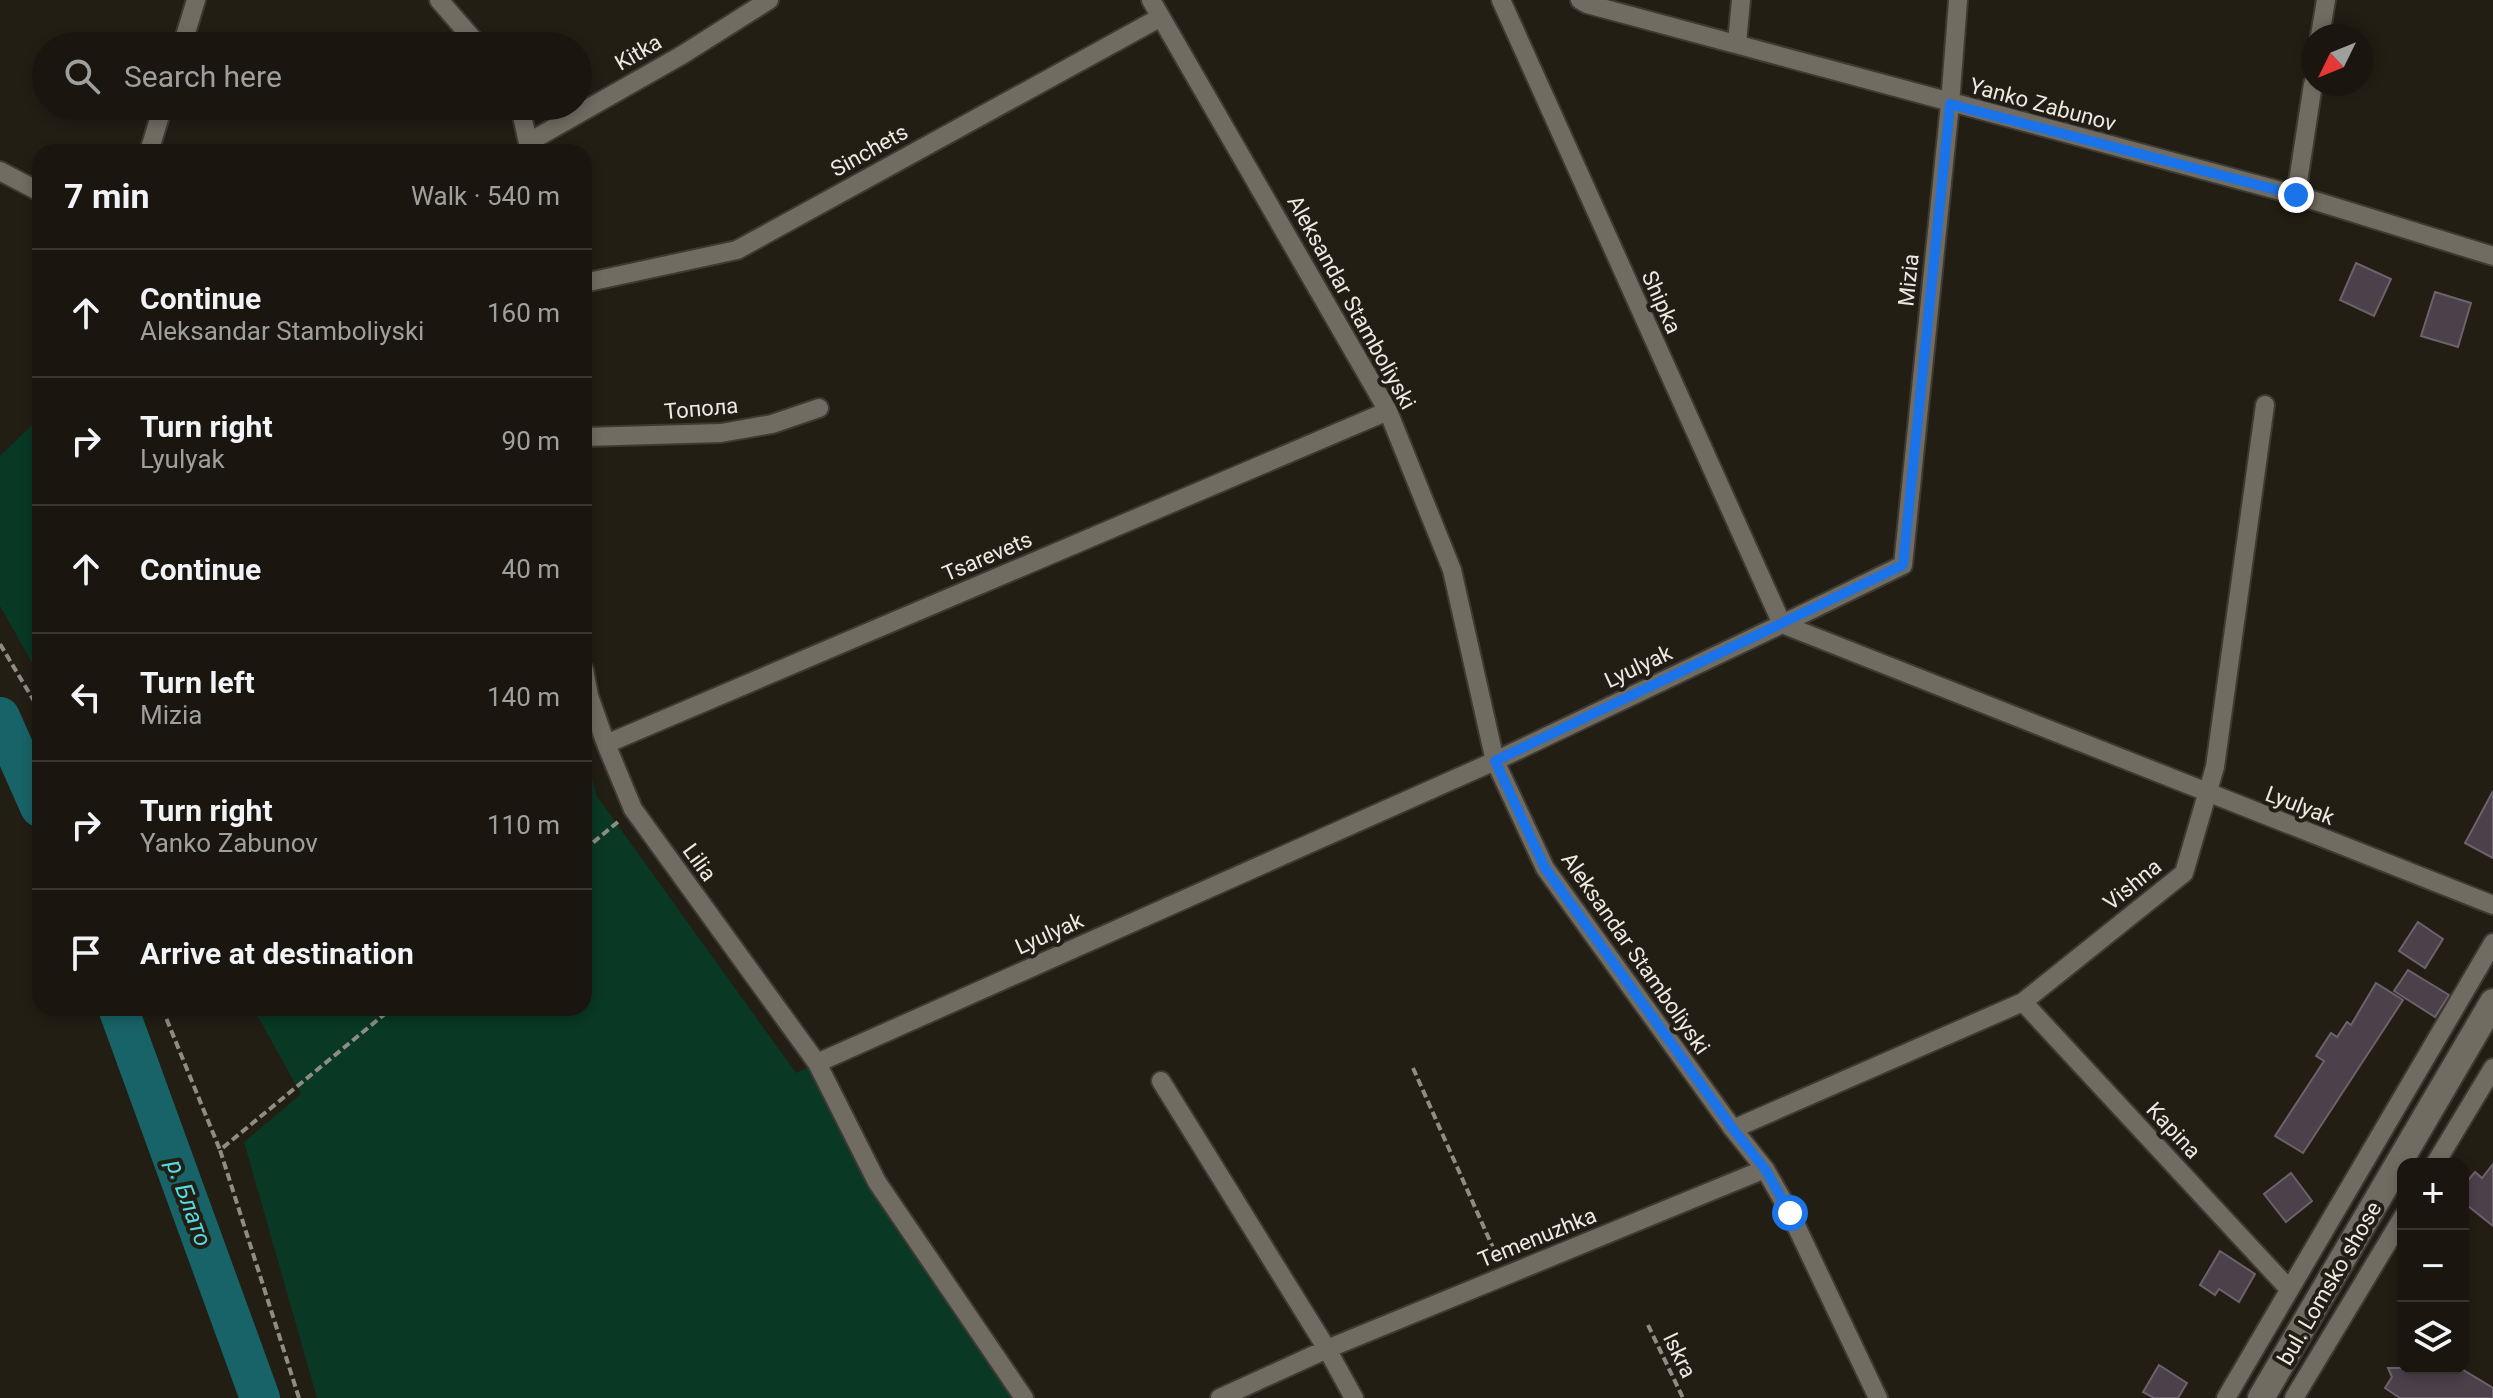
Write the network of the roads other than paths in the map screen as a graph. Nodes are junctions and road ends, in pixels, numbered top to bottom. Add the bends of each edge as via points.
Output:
1 (196, 0) edge
2 (439, 0) edge
3 (769, 0) edge
4 (1151, 0) edge
5 (1501, 0) edge
6 (1580, 0) edge
7 (1741, 0) edge
8 (1958, 0) edge
9 (2326, 0) edge
10 (1161, 17) junction
11 (2322, 24) edge
12 (186, 32) edge
13 (467, 32) edge
14 (1737, 43) junction
15 (2311, 96) edge
16 (1950, 104) junction
17 (592, 109) edge
18 (159, 120) edge
19 (523, 120) edge
20 (575, 120) edge
21 (151, 144) edge
22 (529, 144) edge
23 (535, 144) edge
24 (0, 171) edge
25 (32, 188) edge
26 (2296, 195) junction
27 (2493, 256) edge
28 (592, 281) edge
29 (2265, 405) dead end
30 (819, 408) dead end
31 (1388, 411) junction
32 (592, 437) edge
33 (1782, 624) junction
34 (592, 704) edge
35 (606, 744) junction
36 (1495, 761) junction
37 (2207, 794) junction
38 (2493, 905) edge
39 (2493, 943) edge
40 (2023, 1002) junction
41 (2492, 1008) edge
42 (2443, 1029) junction
43 (2469, 1044) junction
44 (817, 1063) junction
45 (2493, 1068) edge
46 (1161, 1081) dead end
47 (1733, 1129) junction
48 (2439, 1158) edge
49 (1765, 1169) junction
50 (2397, 1227) edge
51 (2289, 1289) junction
52 (1327, 1349) junction
53 (1024, 1398) edge
54 (1220, 1398) edge
55 (1354, 1398) edge
56 (1878, 1398) edge
57 (2226, 1398) edge
58 (2261, 1398) edge
59 (2294, 1398) edge

1 - 12 street
2 - 13 street
3 - 17 street, Kitka
4 - 10 street, Aleksandar Stamboliyski
5 - 33 street, Shipka
6 - 14 street, Yanko Zabunov
7 - 14 street
8 - 16 street, Mizia
9 - 11 street
10 - 28 street, Sinchets via 737,250
10 - 31 street, Aleksandar Stamboliyski
14 - 16 street, Yanko Zabunov
15 - 26 street
16 - 26 street, Yanko Zabunov
16 - 33 street, Mizia via 1903,565
18 - 21 street
19 - 22 street
20 - 23 street, Kitka
24 - 25 street
26 - 27 street, Yanko Zabunov
29 - 37 street, Vishna
30 - 32 street, Топола via 721,433
31 - 35 street, Tsarevets
31 - 36 street, Aleksandar Stamboliyski via 1452,570
33 - 36 street, Lyulyak
33 - 37 street, Lyulyak
34 - 35 street, Lilia
35 - 44 street, Lilia via 633,809
36 - 44 street, Lyulyak
36 - 47 street, Aleksandar Stamboliyski via 1545,868
37 - 38 street, Lyulyak
37 - 40 street, Vishna via 2184,873
39 - 42 street
40 - 47 street, Vishna
40 - 51 street, Kapina
41 - 43 main road, bul. Lomsko shose
42 - 43 street
42 - 51 street
43 - 58 main road, bul. Lomsko shose
44 - 53 street, Lilia via 877,1182
45 - 48 street
46 - 52 street
47 - 49 street, Aleksandar Stamboliyski
49 - 52 street, Temenuzhka
49 - 56 street, Aleksandar Stamboliyski
50 - 59 street
51 - 57 street
52 - 54 street, Temenuzhka
52 - 55 street

